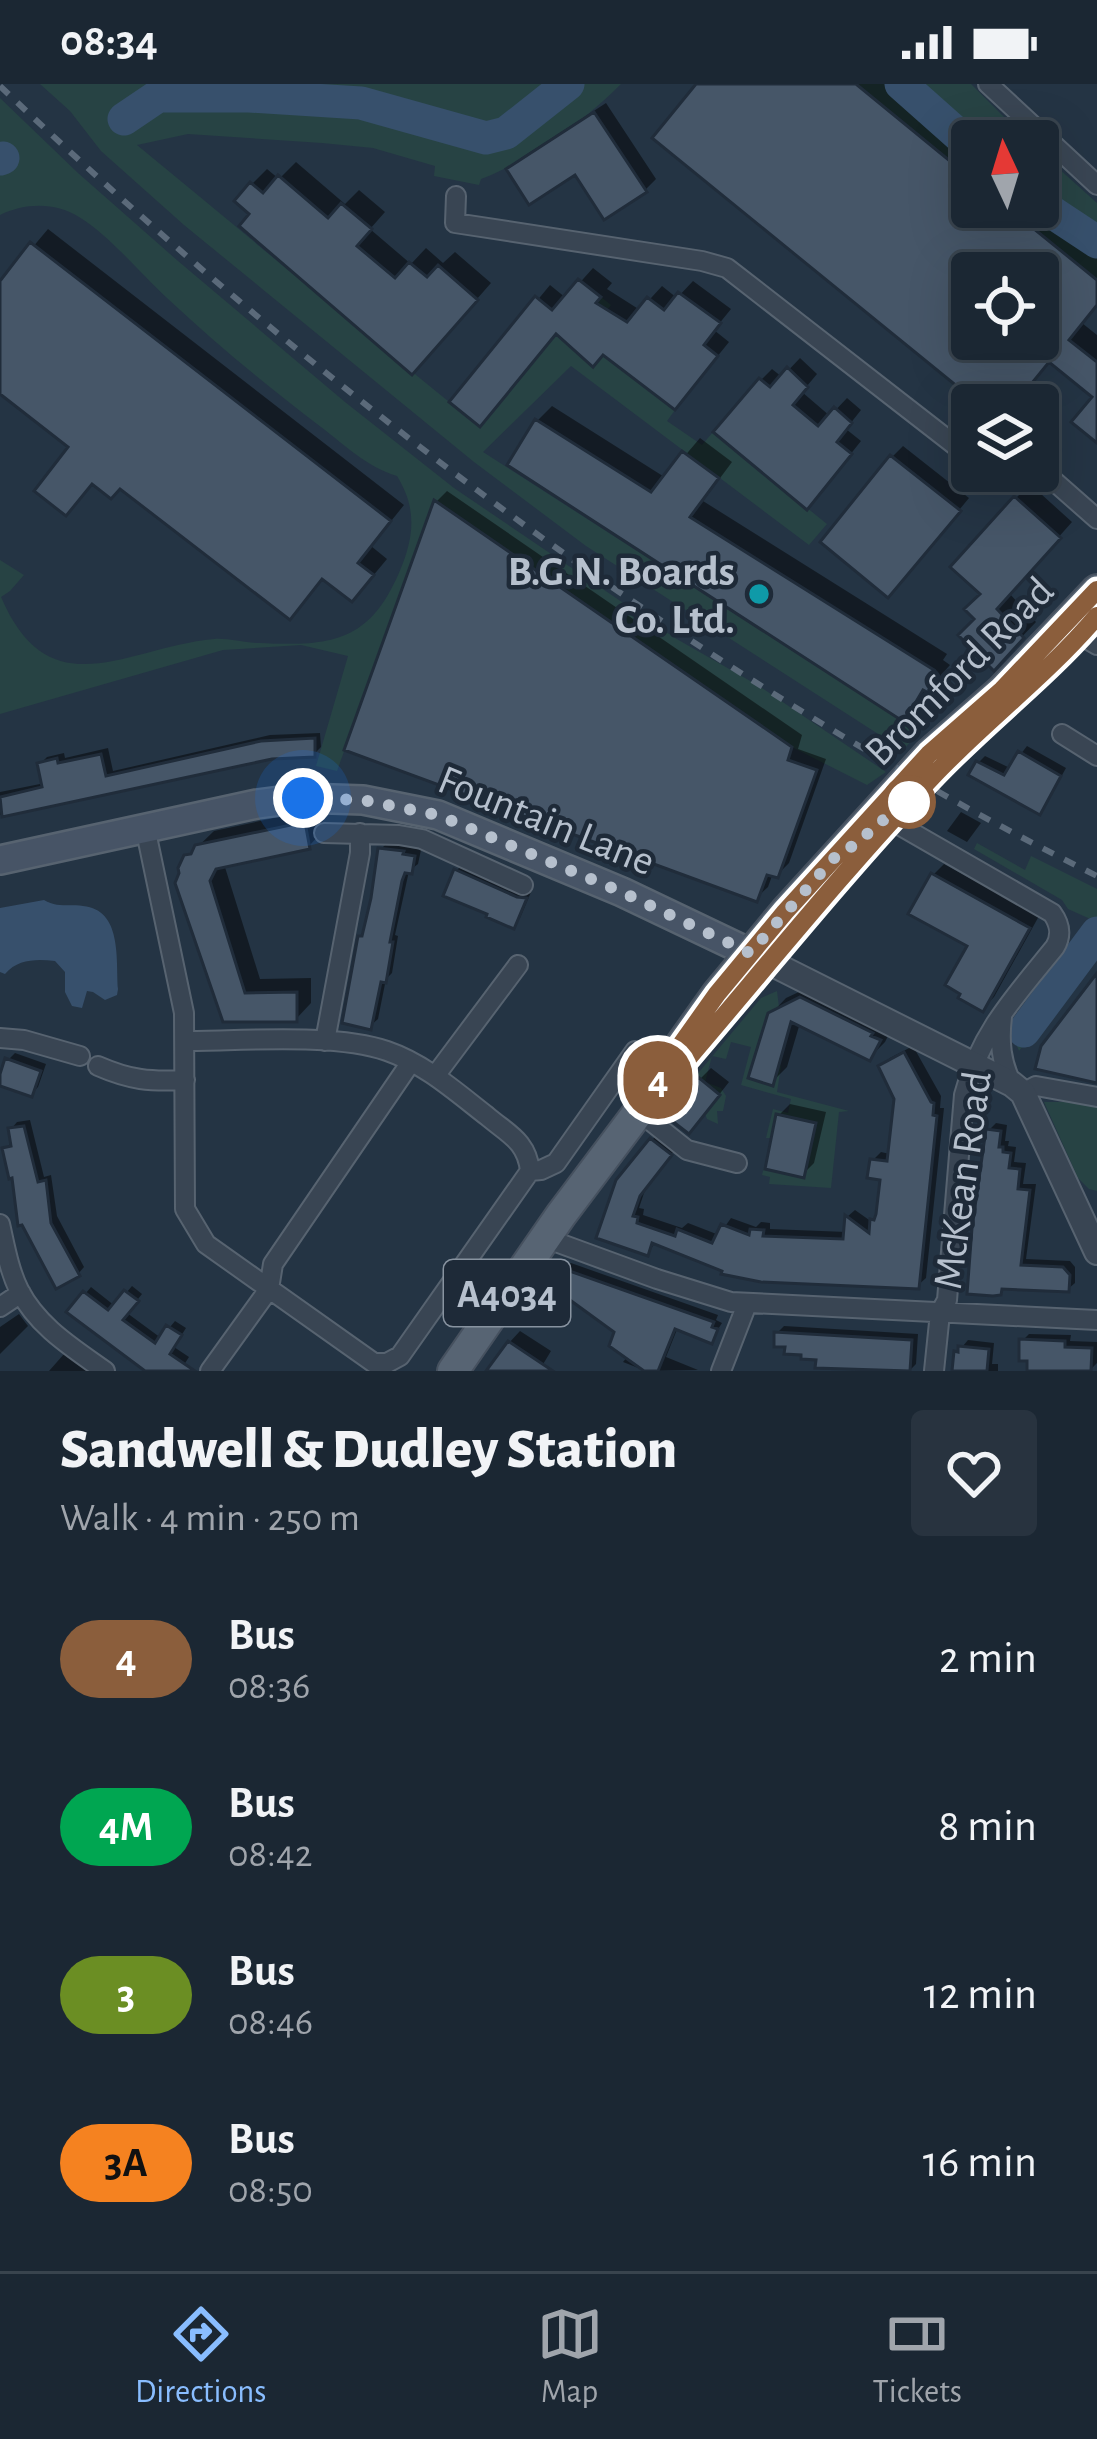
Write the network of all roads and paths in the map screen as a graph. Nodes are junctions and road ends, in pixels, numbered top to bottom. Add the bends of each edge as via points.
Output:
1 (988, 84) edge
2 (1097, 185) edge
3 (457, 196) dead end
4 (951, 442) edge
5 (1059, 486) edge
6 (1097, 519) edge
7 (1090, 619) edge
8 (1062, 734) dead end
9 (1097, 756) edge
10 (892, 821) junction
11 (146, 827) junction
12 (324, 833) dead end
13 (360, 833) junction
14 (843, 848) junction
15 (0, 860) edge
16 (524, 885) dead end
17 (760, 958) junction
18 (518, 965) dead end
19 (1002, 1012) junction
20 (0, 1038) edge
21 (185, 1041) junction
22 (325, 1041) junction
23 (635, 1052) dead end
24 (411, 1062) junction
25 (971, 1066) junction
26 (436, 1076) junction
27 (185, 1080) junction
28 (1017, 1089) junction
29 (1097, 1097) edge
30 (646, 1100) junction
31 (737, 1163) dead end
32 (530, 1172) junction
33 (1090, 1223) edge
34 (0, 1224) edge
35 (545, 1238) junction
36 (1097, 1252) edge
37 (268, 1289) junction
38 (21, 1293) junction
39 (747, 1304) junction
40 (0, 1307) edge
41 (940, 1313) junction
42 (1097, 1320) edge
43 (105, 1371) edge
44 (210, 1371) edge
45 (453, 1371) edge
46 (722, 1371) edge
47 (934, 1371) edge

1 - 2 street
3 - 4 street via 455,223 727,268
5 - 6 street
7 - 10 main road, Bromford Road / A4034
7 - 14 main road, Bromford Road / A4034 via 929,754
8 - 9 street
10 - 14 main road via 880,820 856,846
10 - 17 main road, Bromford Road / A4034
10 - 19 street, McKean Road via 1056,919 1059,939
11 - 15 main road, Fountain Lane
11 - 17 main road, Fountain Lane via 303,798 407,808 582,875
11 - 21 street
12 - 13 street
13 - 16 street via 422,839
13 - 22 street
14 - 17 main road, Bromford Road / A4034
17 - 25 street
17 - 30 main road, Bromford Road / A4034
18 - 26 street
19 - 25 street, McKean Road
19 - 28 street via 1004,1067
20 - 27 street via 148,1082
21 - 22 street
21 - 27 street
22 - 24 street
23 - 32 street via 556,1163
24 - 26 street
24 - 37 street via 273,1264
25 - 28 street
25 - 41 street, McKean Road
26 - 32 street via 524,1146
27 - 37 street via 185,1209 206,1244
28 - 29 street
28 - 33 street
30 - 31 street via 687,1150
30 - 35 main road, Bromford Road / A4034
32 - 37 street via 410,1346 387,1363 374,1363
33 - 36 street
34 - 38 street
35 - 39 street
35 - 45 main road, Bromford Road / A4034
37 - 44 street
38 - 40 street
38 - 43 street via 53,1334
39 - 41 street
39 - 46 street
41 - 42 street
41 - 47 street, McKean Road

